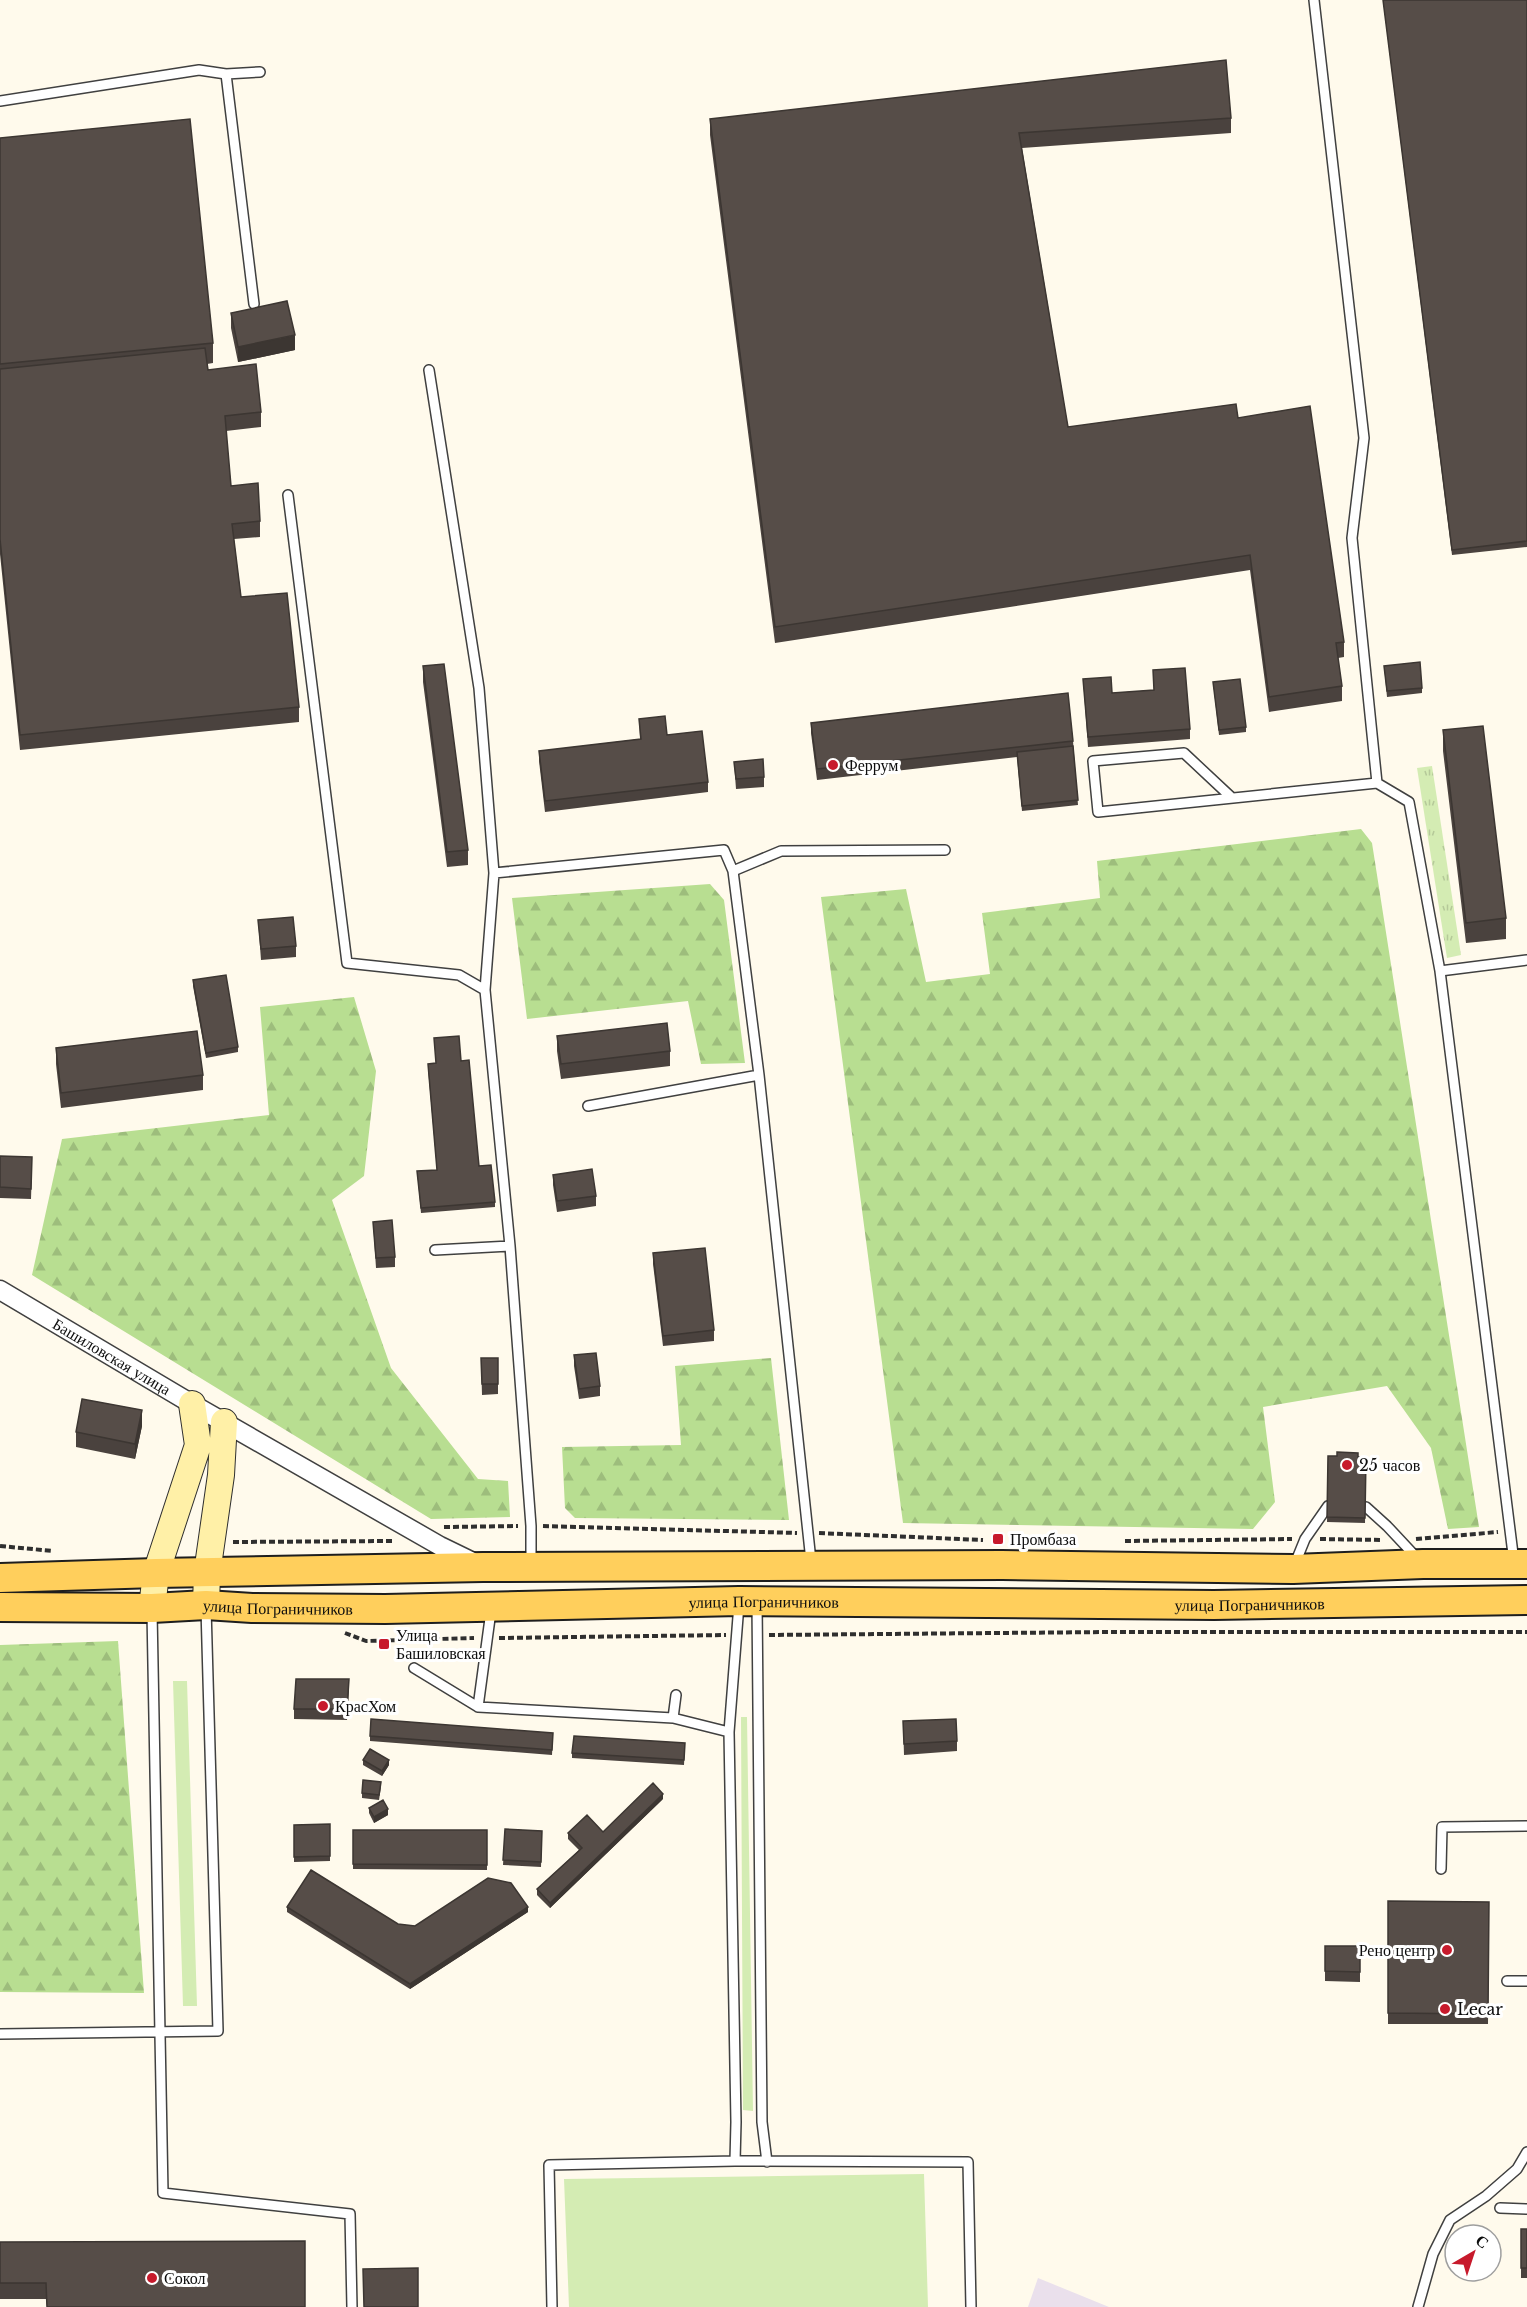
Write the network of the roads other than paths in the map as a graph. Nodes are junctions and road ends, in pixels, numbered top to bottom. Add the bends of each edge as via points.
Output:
1 (1314, 0) edge
2 (260, 72) dead end
3 (226, 74) junction
4 (0, 101) edge
5 (254, 303) dead end
6 (429, 370) dead end
7 (288, 495) dead end
8 (1377, 783) junction
9 (1231, 797) junction
10 (945, 850) dead end
11 (733, 871) junction
12 (494, 873) junction
13 (1527, 960) edge
14 (1440, 970) junction
15 (484, 990) junction
16 (759, 1075) junction
17 (588, 1106) dead end
18 (510, 1246) junction
19 (435, 1250) dead end
20 (0, 1290) edge
21 (192, 1404) junction
22 (224, 1422) junction
23 (1328, 1506) edge
24 (1365, 1507) edge
25 (1423, 1564) junction
26 (1521, 1564) edge
27 (1046, 1566) junction
28 (483, 1567) junction
29 (531, 1567) junction
30 (812, 1567) junction
31 (1172, 1567) junction
32 (1293, 1569) junction
33 (207, 1572) junction
34 (156, 1573) junction
35 (0, 1578) edge
36 (1527, 1600) edge
37 (748, 1601) junction
38 (1059, 1603) junction
39 (1173, 1604) junction
40 (206, 1605) junction
41 (0, 1607) edge
42 (491, 1607) junction
43 (152, 1608) junction
44 (414, 1668) dead end
45 (676, 1695) dead end
46 (478, 1707) junction
47 (673, 1718) junction
48 (729, 1732) junction
49 (1527, 1826) edge
50 (1441, 1869) dead end
51 (1507, 1981) dead end
52 (1527, 1981) edge
53 (160, 2032) junction
54 (0, 2034) edge
55 (1527, 2152) edge
56 (735, 2161) junction
57 (767, 2162) junction
58 (1500, 2208) dead end
59 (1527, 2208) edge
60 (352, 2307) edge
61 (552, 2307) edge
62 (971, 2307) edge
63 (1418, 2307) edge

1 - 8 lane via 1364,438 1352,538
2 - 3 lane
3 - 4 lane via 199,70
3 - 5 lane
6 - 12 lane via 479,688
7 - 15 lane via 347,963 459,975
8 - 9 lane
8 - 14 lane via 1408,802
9 - 9 lane via 1098,812 1093,761 1184,753
10 - 11 lane via 781,851
11 - 12 lane via 724,850
11 - 16 lane
12 - 15 lane
13 - 14 lane
14 - 26 lane via 1509,1531
15 - 18 lane
16 - 17 lane
16 - 30 lane
18 - 19 lane
18 - 29 lane
20 - 21 street, Башиловская улица
21 - 22 street, Башиловская улица
21 - 34 main road via 198,1445
22 - 28 street, Башиловская улица
22 - 33 main road
23 - 32 lane via 1305,1539
24 - 25 lane
25 - 26 main road, улица Пограничников
25 - 32 main road, улица Пограничников
27 - 30 main road, улица Пограничников
27 - 31 main road, улица Пограничников
27 - 38 main road via 1065,1572 1078,1586 1074,1596
28 - 29 main road, улица Пограничников
28 - 33 main road, улица Пограничников
29 - 30 main road, улица Пограничников
31 - 32 main road, улица Пограничников
31 - 39 main road via 1155,1577 1153,1585 1157,1593
33 - 34 main road, улица Пограничников
33 - 40 main road
34 - 35 main road, улица Пограничников
34 - 43 main road
36 - 39 main road, улица Пограничников
37 - 38 main road, улица Пограничников
37 - 42 main road, улица Пограничников
37 - 48 lane via 738,1635
37 - 57 lane via 757,1636 762,2122
38 - 39 main road, улица Пограничников
40 - 42 main road, улица Пограничников
40 - 43 main road, улица Пограничников
40 - 53 lane via 218,2031
41 - 43 main road, улица Пограничников
42 - 46 lane
43 - 53 lane
44 - 46 lane
45 - 47 lane
46 - 47 lane
47 - 48 lane
48 - 56 lane
49 - 50 lane via 1442,1827
51 - 52 lane
53 - 54 lane
53 - 60 lane via 163,2193 350,2214
55 - 63 lane via 1517,2169 1450,2220 1433,2254
56 - 57 lane
56 - 61 lane via 549,2165
57 - 62 lane via 968,2162
58 - 59 lane

